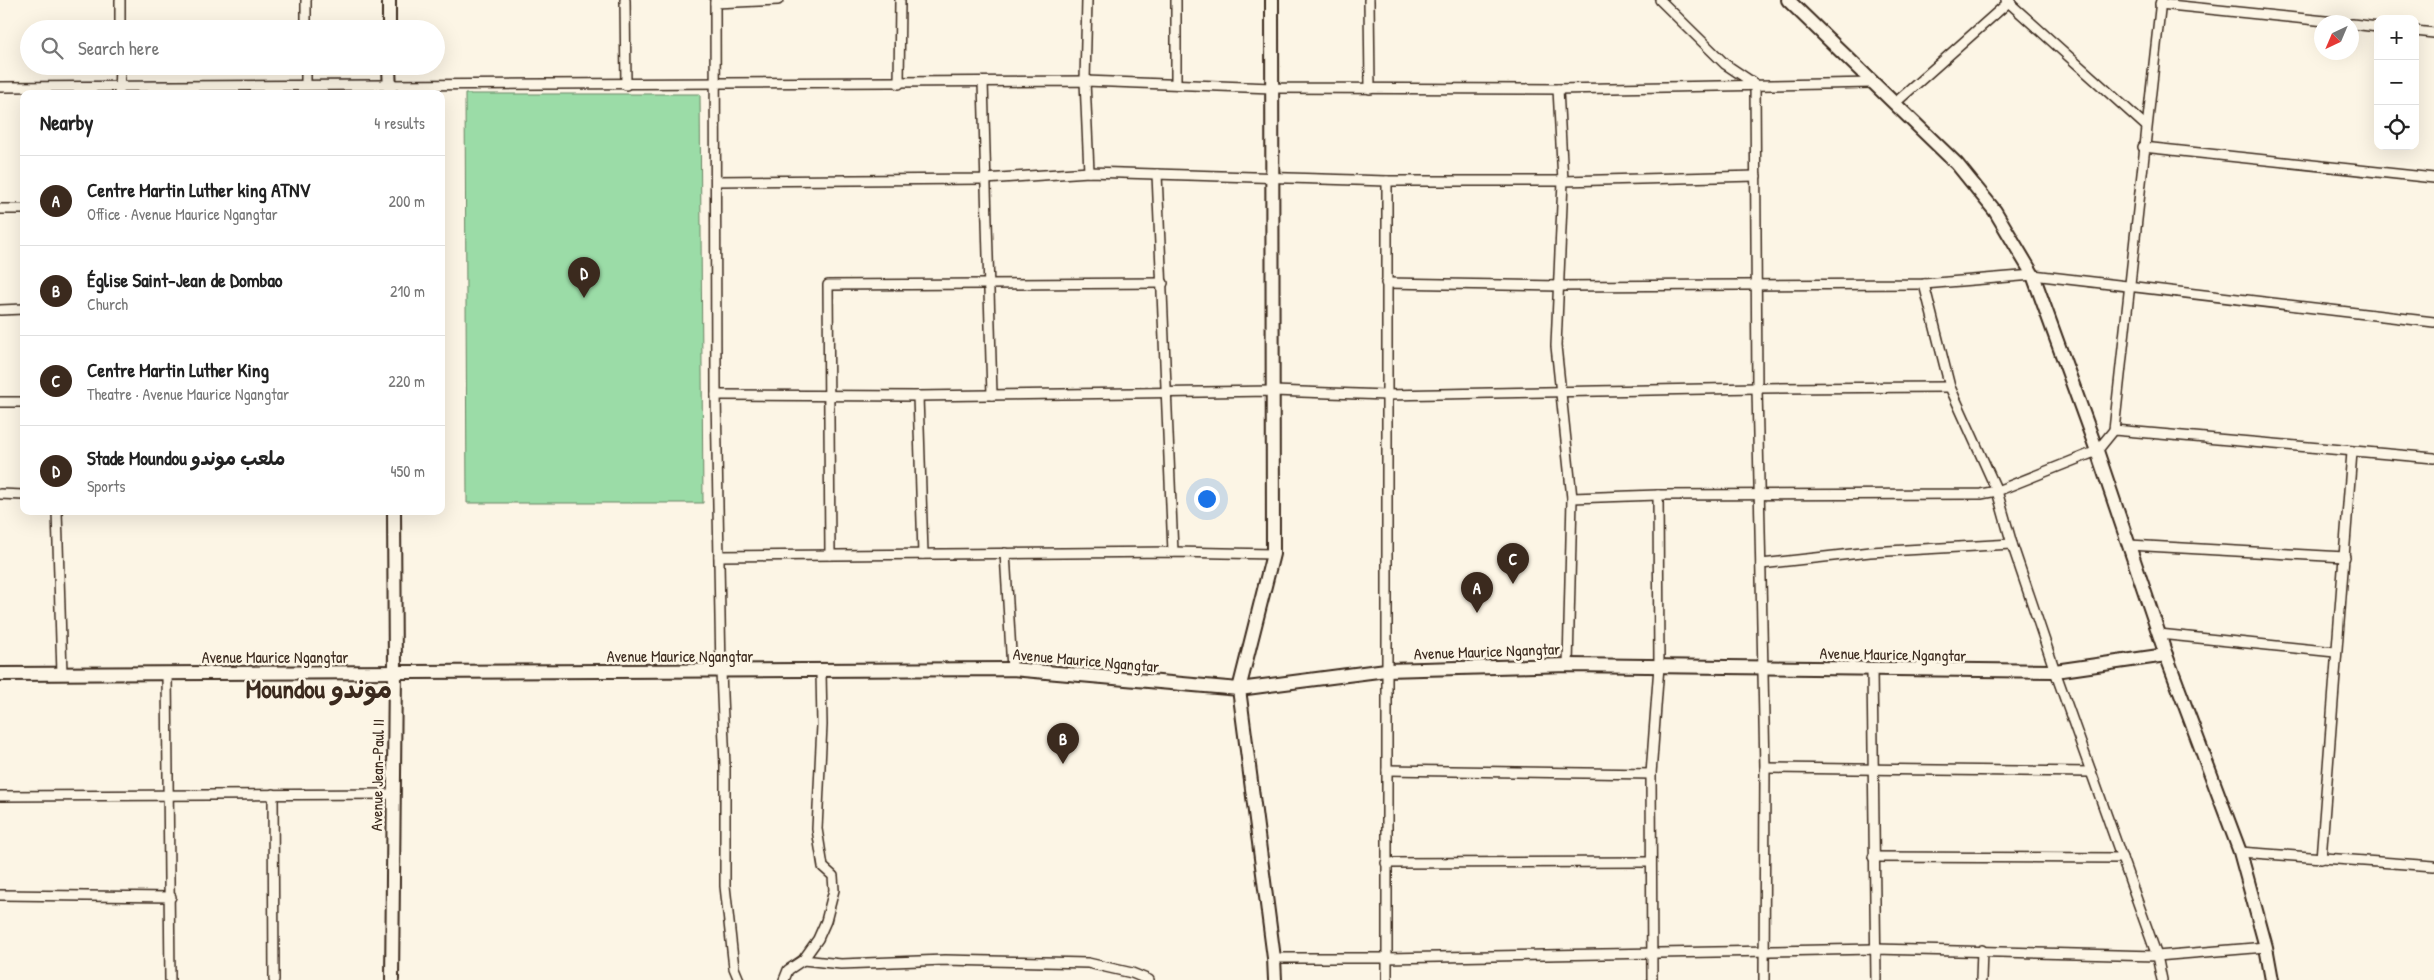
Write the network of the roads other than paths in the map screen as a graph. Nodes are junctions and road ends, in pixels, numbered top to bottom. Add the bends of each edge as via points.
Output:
1 (120, 0) edge
2 (306, 0) edge
3 (389, 0) edge
4 (625, 0) edge
5 (778, 0) edge
6 (900, 0) edge
7 (1087, 0) edge
8 (1176, 0) edge
9 (1272, 0) edge
10 (1369, 0) edge
11 (1660, 0) edge
12 (1788, 0) edge
13 (715, 1) edge
14 (2008, 1) edge
15 (2161, 2) edge
16 (120, 20) edge
17 (306, 20) edge
18 (389, 20) edge
19 (2314, 20) edge
20 (2359, 25) edge
21 (2374, 27) edge
22 (2419, 31) edge
23 (2434, 33) edge
24 (120, 75) edge
25 (306, 75) edge
26 (389, 75) edge
27 (1085, 81) junction
28 (983, 82) junction
29 (1872, 83) junction
30 (306, 84) junction
31 (899, 84) junction
32 (1176, 84) junction
33 (1755, 84) junction
34 (626, 85) junction
35 (716, 85) junction
36 (0, 87) edge
37 (1272, 88) junction
38 (284, 89) edge
39 (390, 89) edge
40 (1370, 89) junction
41 (1558, 89) junction
42 (119, 90) edge
43 (1894, 104) junction
44 (2146, 126) junction
45 (2143, 147) junction
46 (1089, 172) junction
47 (1158, 174) junction
48 (1756, 176) junction
49 (1272, 177) junction
50 (2434, 178) edge
51 (985, 179) junction
52 (716, 181) junction
53 (1387, 181) junction
54 (1563, 181) junction
55 (0, 209) edge
56 (20, 209) edge
57 (2033, 275) junction
58 (1162, 283) junction
59 (1386, 283) junction
60 (1757, 283) junction
61 (987, 284) junction
62 (1924, 284) junction
63 (1558, 286) junction
64 (2128, 286) junction
65 (20, 309) edge
66 (0, 310) edge
67 (2434, 322) edge
68 (1950, 387) junction
69 (1757, 388) junction
70 (1273, 391) junction
71 (1168, 392) junction
72 (1561, 392) junction
73 (716, 395) junction
74 (828, 395) junction
75 (992, 395) junction
76 (1386, 395) junction
77 (918, 396) junction
78 (0, 402) edge
79 (20, 402) edge
80 (2114, 430) junction
81 (2097, 451) junction
82 (2352, 452) junction
83 (2434, 458) edge
84 (1997, 491) junction
85 (0, 494) edge
86 (20, 495) edge
87 (1658, 495) junction
88 (1760, 495) junction
89 (1572, 498) junction
90 (57, 515) edge
91 (394, 515) edge
92 (2012, 544) junction
93 (2129, 545) junction
94 (1173, 552) junction
95 (923, 554) junction
96 (1005, 554) junction
97 (1273, 554) junction
98 (830, 555) junction
99 (719, 556) junction
100 (2345, 557) junction
101 (1761, 564) junction
102 (2159, 634) junction
103 (2335, 652) junction
104 (2166, 655) junction
105 (1568, 665) junction
106 (1659, 666) junction
107 (1012, 669) junction
108 (1764, 669) junction
109 (1386, 670) junction
110 (1872, 670) junction
111 (821, 671) junction
112 (2055, 671) junction
113 (395, 672) junction
114 (720, 672) junction
115 (0, 674) edge
116 (62, 674) junction
117 (168, 674) junction
118 (1239, 689) junction
119 (1765, 768) junction
120 (1386, 770) junction
121 (1872, 771) junction
122 (2091, 772) junction
123 (1651, 774) junction
124 (273, 794) junction
125 (393, 794) junction
126 (170, 795) junction
127 (0, 796) edge
128 (2240, 852) junction
129 (1873, 857) junction
130 (2122, 858) junction
131 (2321, 859) junction
132 (1651, 862) junction
133 (1386, 863) junction
134 (2434, 866) edge
135 (0, 895) edge
136 (171, 897) junction
137 (2266, 947) junction
138 (1875, 949) junction
139 (1763, 950) junction
140 (1982, 950) junction
141 (1652, 952) junction
142 (2157, 956) junction
143 (1274, 958) junction
144 (1386, 958) junction
145 (803, 960) junction
146 (736, 979) edge
147 (170, 980) edge
148 (274, 980) edge
149 (392, 980) edge
150 (784, 980) edge
151 (1148, 980) edge
152 (1275, 980) edge
153 (1387, 980) edge
154 (1652, 980) edge
155 (1764, 980) edge
156 (1876, 980) edge
157 (1981, 980) edge
158 (2162, 980) edge
159 (2272, 980) edge

1 - 16 street
2 - 17 street
3 - 18 street
4 - 34 street
5 - 13 street
6 - 31 street
7 - 27 street
8 - 32 street
9 - 37 street
10 - 40 street
11 - 33 street via 1725,64
12 - 29 street
13 - 35 street
14 - 43 street
14 - 44 street
15 - 19 street
15 - 44 street
20 - 21 street
22 - 23 street
24 - 42 street
25 - 30 street
26 - 39 street
27 - 28 street
27 - 32 street
27 - 46 street
28 - 31 street
28 - 51 street
29 - 33 street
29 - 43 street
30 - 38 street
30 - 39 street
31 - 35 street
32 - 37 street
33 - 41 street
33 - 48 street
34 - 35 street
34 - 39 street
35 - 52 street
36 - 42 street
37 - 40 street
37 - 49 street
38 - 42 street
40 - 41 street
41 - 54 street
43 - 57 street via 1957,164 1979,190
44 - 45 street
45 - 50 street
45 - 64 street
46 - 47 street
46 - 51 street
47 - 49 street
47 - 58 street
48 - 54 street
48 - 60 street
49 - 53 street
49 - 70 street
51 - 52 street
51 - 61 street
52 - 73 street
53 - 54 street
53 - 59 street
54 - 63 street
55 - 56 street
57 - 62 street
57 - 64 street
57 - 81 street
58 - 61 street
58 - 71 street
59 - 63 street
59 - 76 street
60 - 62 street
60 - 63 street
60 - 69 street
61 - 74 street via 828,285
61 - 75 street
62 - 68 street
63 - 72 street via 1556,346
64 - 67 street
64 - 80 street
65 - 66 street
68 - 69 street
68 - 84 street
69 - 72 street
69 - 88 street
70 - 71 street
70 - 76 street
70 - 97 street
71 - 75 street
71 - 94 street
72 - 76 street
72 - 89 street
73 - 74 street
73 - 99 street
74 - 77 street
74 - 98 street
75 - 77 street
76 - 109 street
77 - 95 street
78 - 79 street
80 - 81 street
80 - 82 street
81 - 84 street
81 - 93 street
82 - 83 street
82 - 100 street
84 - 88 street via 1943,495
84 - 92 street
85 - 86 street
87 - 88 street
87 - 89 street
87 - 106 street
88 - 101 street
89 - 105 street
90 - 116 street
91 - 113 street, Avenue Jean-Paul II
92 - 101 street via 1870,552
92 - 112 street
93 - 100 street
93 - 102 street
94 - 96 street
94 - 97 street
95 - 96 street
95 - 98 street
96 - 107 street
97 - 118 street
98 - 99 street
99 - 114 street
100 - 103 street
101 - 108 street
102 - 103 street
102 - 104 street
103 - 131 street
104 - 112 street, Avenue Maurice Ngangtar
104 - 128 street
105 - 106 street, Avenue Maurice Ngangtar
105 - 109 street, Avenue Maurice Ngangtar
106 - 108 street, Avenue Maurice Ngangtar
106 - 123 street
107 - 111 street, Avenue Maurice Ngangtar
107 - 118 street, Avenue Maurice Ngangtar
108 - 110 street, Avenue Maurice Ngangtar
108 - 119 street
109 - 118 street, Avenue Maurice Ngangtar
109 - 120 street
110 - 112 street, Avenue Maurice Ngangtar
110 - 121 street
111 - 114 street, Avenue Maurice Ngangtar
111 - 145 street via 817,829 823,867 833,876 834,890 826,921
112 - 122 street
113 - 114 street, Avenue Maurice Ngangtar
113 - 117 street, Avenue Maurice Ngangtar
113 - 125 street, Avenue Jean-Paul II
114 - 146 street via 725,775 725,886
115 - 116 street, Avenue Maurice Ngangtar
116 - 117 street, Avenue Maurice Ngangtar
117 - 126 street
118 - 143 street
119 - 121 street
119 - 139 street
120 - 123 street
120 - 133 street
121 - 122 street
121 - 129 street
122 - 130 street
123 - 132 street
124 - 125 street
124 - 126 street
124 - 148 street
125 - 149 street, Avenue Jean-Paul II
126 - 127 street
126 - 136 street
128 - 131 street
128 - 137 street
129 - 130 street
129 - 138 street
130 - 142 street
131 - 134 street
132 - 133 street
132 - 141 street
133 - 144 street
135 - 136 street
136 - 147 street
137 - 142 street
137 - 159 street
138 - 139 street
138 - 140 street
138 - 156 street
139 - 141 street
139 - 155 street
140 - 142 street
140 - 157 street
141 - 144 street
141 - 154 street
142 - 158 street
143 - 144 street
143 - 152 street
144 - 153 street
145 - 150 street via 788,970
145 - 151 street via 841,964 945,960 1088,963

